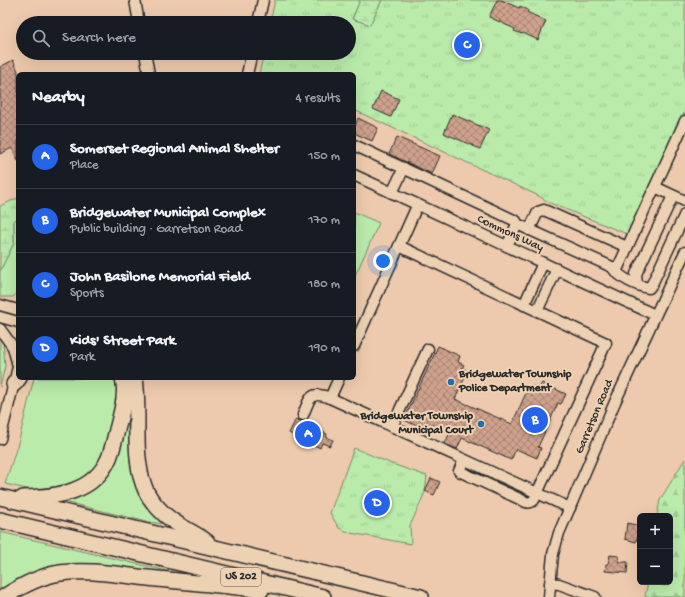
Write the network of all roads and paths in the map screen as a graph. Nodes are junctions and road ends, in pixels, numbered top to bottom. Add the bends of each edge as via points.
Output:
1 (135, 0) edge
2 (263, 0) edge
3 (138, 16) edge
4 (260, 16) edge
5 (146, 60) edge
6 (250, 60) edge
7 (149, 72) edge
8 (247, 72) edge
9 (685, 121) edge
10 (356, 146) edge
11 (404, 168) junction
12 (356, 176) edge
13 (655, 187) junction
14 (392, 193) junction
15 (672, 196) junction
16 (685, 201) edge
17 (418, 206) junction
18 (685, 214) edge
19 (517, 224) junction
20 (529, 230) junction
21 (399, 246) junction
22 (506, 246) junction
23 (627, 247) junction
24 (685, 252) edge
25 (543, 263) junction
26 (557, 269) junction
27 (616, 272) junction
28 (637, 284) junction
29 (0, 305) edge
30 (524, 305) junction
31 (16, 309) edge
32 (537, 311) junction
33 (655, 315) junction
34 (0, 317) edge
35 (16, 321) edge
36 (0, 329) edge
37 (356, 342) edge
38 (428, 349) dead end
39 (16, 358) edge
40 (123, 380) edge
41 (135, 380) edge
42 (338, 380) edge
43 (16, 381) edge
44 (330, 398) junction
45 (303, 415) dead end
46 (392, 427) junction
47 (0, 439) edge
48 (537, 494) junction
49 (1, 498) edge
50 (570, 508) junction
51 (0, 520) edge
52 (214, 548) junction
53 (550, 583) junction
54 (4, 597) edge
55 (323, 597) edge
56 (421, 597) edge
57 (549, 597) edge
58 (594, 597) edge

1 - 3 street
2 - 4 street
5 - 7 street
6 - 8 street
9 - 13 street
10 - 11 street
11 - 14 street
11 - 19 street
12 - 14 street, Commons Way
13 - 15 street
13 - 23 street
14 - 17 street, Commons Way
15 - 16 street
15 - 28 street via 636,274
17 - 21 street
17 - 22 street, Commons Way
18 - 28 street via 651,286 649,288
19 - 20 street
19 - 22 street
20 - 23 street via 538,212 544,210
20 - 27 street via 612,267
21 - 30 street
21 - 37 street
22 - 25 street, Commons Way
23 - 27 street
24 - 33 street, Garretson Road
25 - 26 street, Commons Way
25 - 30 street
26 - 32 street
26 - 33 street, Commons Way
27 - 28 street
29 - 31 street
30 - 32 street
32 - 48 street via 606,343
33 - 50 street, Garretson Road
34 - 35 street
36 - 39 street via 13,347
38 - 46 street
40 - 49 highway via 124,398 113,447 109,459 96,478 70,493 49,497
41 - 52 highway via 140,472 144,486 162,512
42 - 44 street
43 - 47 street
44 - 45 street via 320,394 311,396
44 - 46 street
46 - 48 street
48 - 50 street
49 - 52 highway, US 202
50 - 53 street, Garretson Road via 555,544
51 - 55 highway, US 202
52 - 56 highway, US 202
53 - 57 street, Garretson Road
53 - 58 street
54 - 55 highway via 38,579 58,573 77,572

